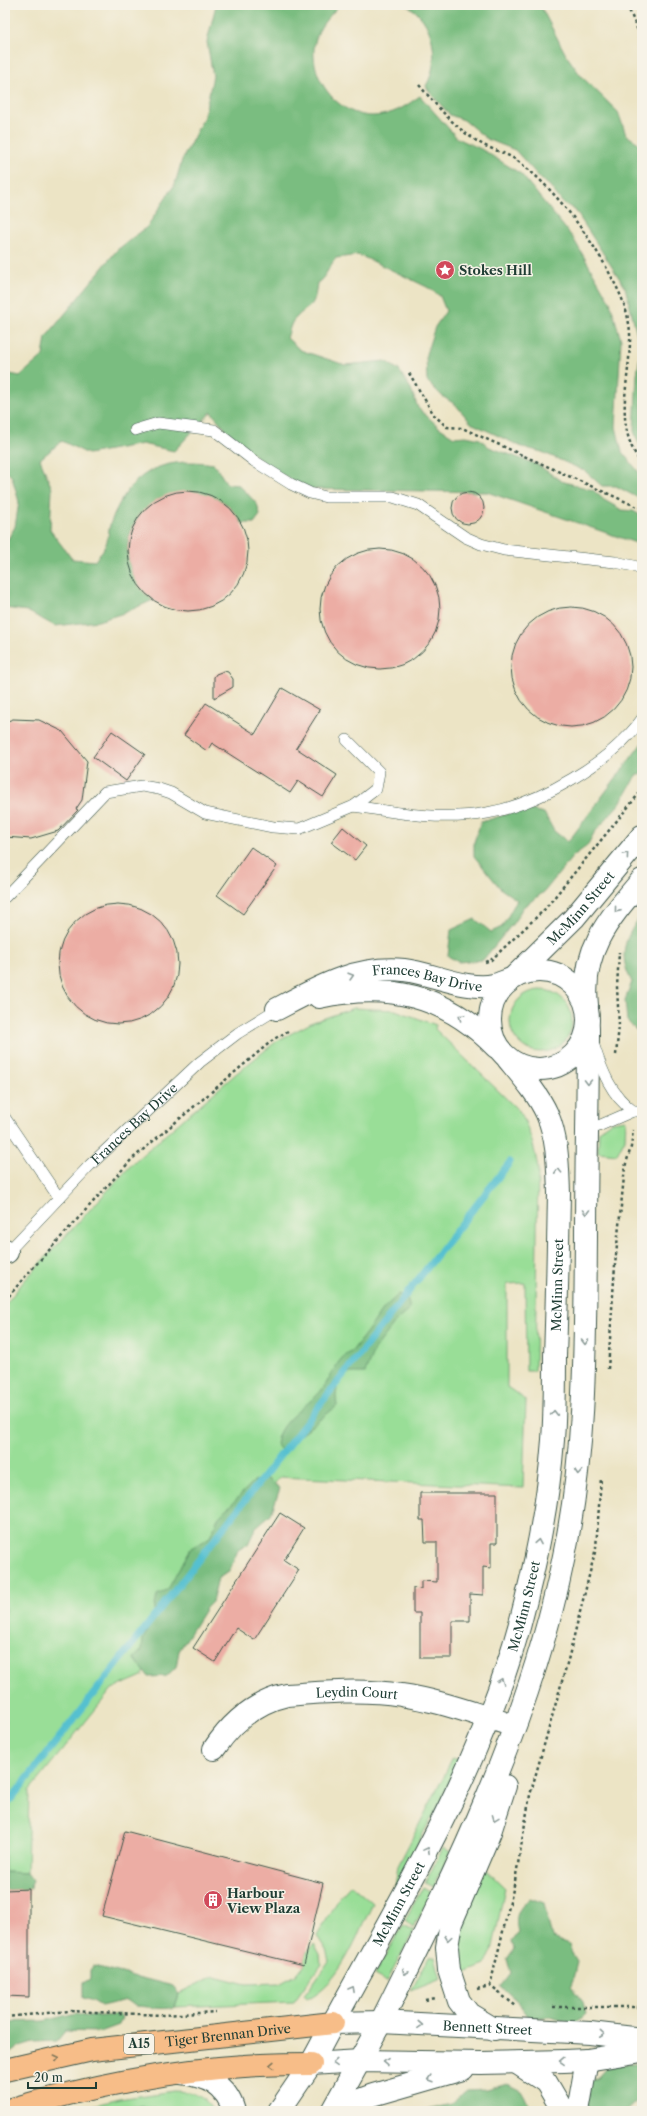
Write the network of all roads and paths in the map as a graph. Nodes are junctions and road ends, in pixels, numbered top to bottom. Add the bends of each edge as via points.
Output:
1 (627, 5) edge
2 (642, 40) edge
3 (419, 85) dead end
4 (409, 373) dead end
5 (135, 430) dead end
6 (642, 464) edge
7 (642, 509) edge
8 (642, 570) edge
9 (642, 719) edge
10 (347, 740) dead end
11 (642, 790) edge
12 (354, 806) junction
13 (642, 836) edge
14 (642, 880) edge
15 (5, 897) edge
16 (479, 964) dead end
17 (513, 977) junction
18 (277, 1009) junction
19 (588, 1022) junction
20 (292, 1028) dead end
21 (504, 1055) junction
22 (638, 1111) edge
23 (5, 1118) edge
24 (587, 1131) junction
25 (59, 1198) junction
26 (6, 1253) edge
27 (5, 1301) edge
28 (488, 1717) junction
29 (515, 1725) junction
30 (214, 1749) dead end
31 (490, 1986) dead end
32 (517, 2006) dead end
33 (548, 2006) dead end
34 (642, 2007) edge
35 (222, 2011) dead end
36 (5, 2017) edge
37 (381, 2022) junction
38 (333, 2023) junction
39 (494, 2029) junction
40 (642, 2039) edge
41 (642, 2052) edge
42 (587, 2060) junction
43 (360, 2061) junction
44 (481, 2063) junction
45 (517, 2063) junction
46 (311, 2064) junction
47 (5, 2070) edge
48 (180, 2073) junction
49 (5, 2111) edge
50 (234, 2111) edge
51 (279, 2111) edge
52 (333, 2111) edge
53 (563, 2111) edge
54 (578, 2111) edge

1 - 2 path
3 - 6 path via 462,131 482,144 513,158 538,178 599,253 617,287 628,316 630,340 626,432 632,451
4 - 7 path via 434,415 447,428 462,428
5 - 8 lane via 158,423 214,430 254,461 310,493 326,497 393,497 418,505 465,537 481,544 504,550 615,562
9 - 12 lane via 636,728 582,774 539,797 487,813 449,816 406,815
10 - 12 lane via 380,772 376,789
11 - 16 path via 544,910 491,960
12 - 15 lane via 299,830 205,813 159,788 142,786 105,792
17 -> 13 street, McMinn Street via 574,918
14 -> 19 street via 607,922 597,939 587,971
18 -> 17 street, Frances Bay Drive via 318,987 373,970 403,970 481,986 495,985
17 - 19 street via 534,970 555,973 566,978 584,999
17 - 21 street via 498,992 489,1013 494,1041
21 -> 18 street, Frances Bay Drive via 458,1014 437,1004 403,994 376,991 329,995
18 - 25 lane, Frances Bay Drive via 238,1033 200,1062 90,1165
19 - 21 street via 581,1047 565,1063 552,1068 527,1068
19 - 22 lane via 608,1082 621,1099
19 -> 24 street
20 - 27 path via 274,1039 132,1159
28 -> 21 street, McMinn Street via 526,1600 548,1484 553,1439 559,1194 558,1161 548,1115 532,1088
22 - 24 lane
23 - 25 lane
24 -> 29 street via 585,1362 577,1479 553,1605
25 - 26 lane, Frances Bay Drive
28 - 29 street, Leydin Court
28 - 30 street, Leydin Court via 441,1703 383,1692 287,1695 275,1698 241,1718 226,1732
38 -> 28 street, McMinn Street via 443,1819 464,1777
29 -> 37 street via 489,1793 442,1899
29 -> 39 street via 509,1771 499,1807 451,1923 446,1946 449,1970 458,2001 475,2019
31 - 32 path
33 - 34 path
35 - 36 path via 163,2015 68,2011
37 - 38 street, Bennett Street
37 -> 39 street, Bennett Street
37 - 43 street
38 - 46 street, McMinn Street
47 -> 38 main road, Tiger Brennan Drive / A15 via 92,2050
39 -> 40 street, Bennett Street via 590,2033
41 - 42 street
42 -> 45 street
42 - 54 street
44 -> 43 street
43 -> 46 street
43 - 52 street
44 - 45 street
44 -> 52 street via 373,2095
45 - 53 street via 546,2082
46 -> 48 main road via 244,2066
46 - 51 street, McMinn Street
48 - 49 main road via 118,2082
48 - 50 street via 208,2079 224,2091

